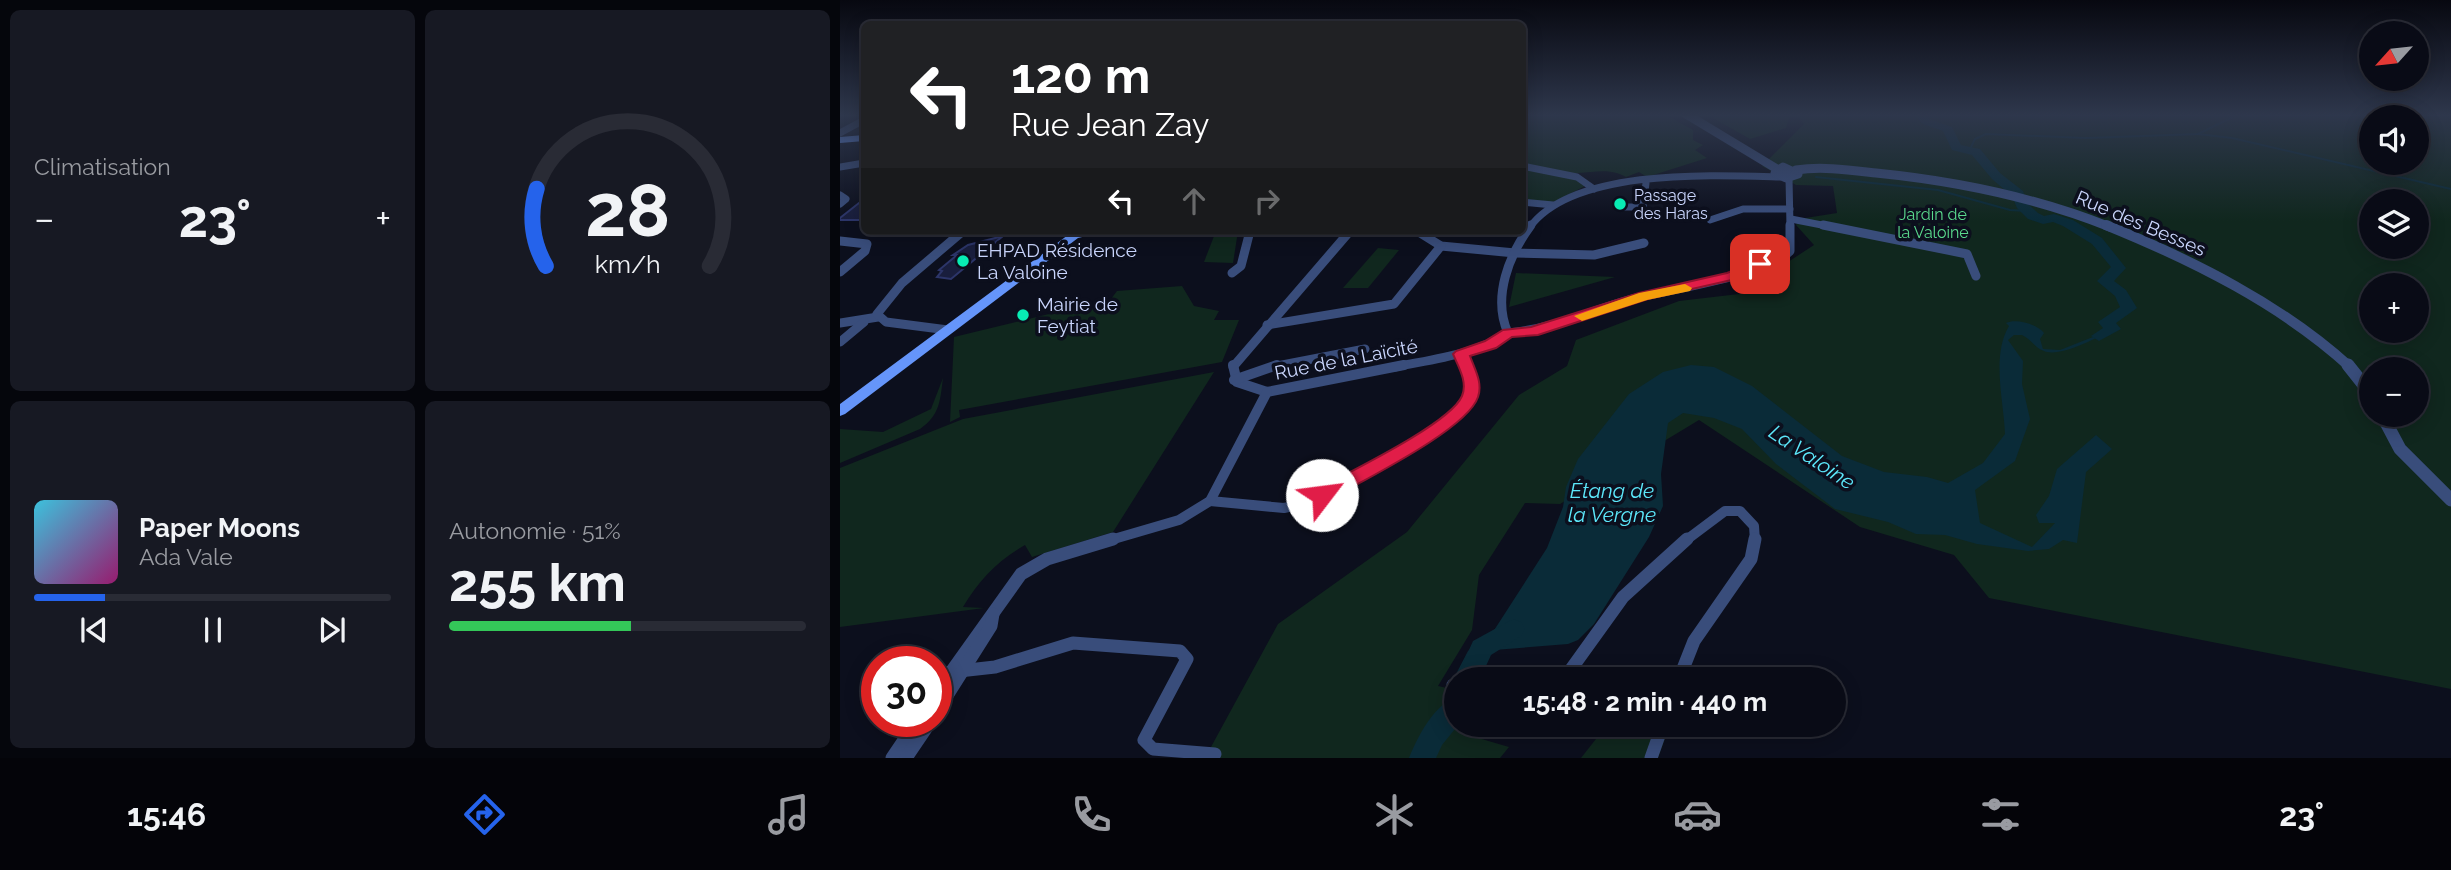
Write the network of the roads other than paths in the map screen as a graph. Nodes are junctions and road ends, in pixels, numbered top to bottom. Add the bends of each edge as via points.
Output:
1 (1748, 149) edge
2 (1765, 159) joint
3 (861, 164) edge
4 (840, 167) edge
5 (1526, 167) edge
6 (1786, 173) junction
7 (1646, 183) junction
8 (1594, 189) junction
9 (840, 195) edge
10 (1526, 202) edge
11 (840, 204) edge
12 (1553, 205) junction
13 (1625, 206) dead end
14 (1790, 209) junction
15 (1791, 219) junction
16 (1710, 220) dead end
17 (957, 235) edge
18 (1068, 235) edge
19 (1249, 235) edge
20 (1346, 235) edge
21 (1423, 235) edge
22 (840, 241) edge
23 (1644, 243) dead end
24 (1441, 246) junction
25 (1515, 253) junction
26 (840, 272) edge
27 (1232, 273) dead end
28 (1976, 276) dead end
29 (878, 317) junction
30 (865, 321) junction
31 (840, 323) edge
32 (1266, 325) junction
33 (948, 330) junction
34 (1508, 333) junction
35 (840, 342) edge
36 (1365, 349) dead end
37 (1461, 354) junction
38 (1234, 380) junction
39 (2359, 380) edge
40 (1267, 392) junction
41 (840, 411) edge
42 (2388, 427) edge
43 (2451, 499) edge
44 (1210, 501) junction
45 (1572, 667) edge
46 (1683, 667) edge
47 (957, 672) junction
48 (952, 677) edge
49 (952, 682) edge
50 (906, 737) edge
51 (920, 737) edge
52 (1658, 737) edge
53 (1215, 754) dead end
54 (892, 758) edge
55 (906, 758) edge
56 (1651, 758) edge

1 - 2 street
2 - 6 street
3 - 4 street
5 - 8 street via 1577,177
6 - 7 street
6 - 14 street
6 - 39 street, Rue des Besses via 1816,170 1934,178 2092,220 2225,281 2336,354
7 - 8 street
7 - 13 street via 1643,207
8 - 12 street
9 - 11 street via 846,199
10 - 12 street
12 - 25 street via 1538,218
14 - 15 street
14 - 16 street via 1743,209
15 - 28 street via 1967,254
15 - 34 street via 1790,251 1776,260 1533,332
17 - 29 street via 882,304
18 - 33 main road
19 - 27 street via 1241,266
20 - 32 street
21 - 24 street
22 - 26 street via 867,244
23 - 25 street via 1594,255
24 - 25 street
24 - 32 street via 1394,304
25 - 34 street via 1500,308
29 - 30 street
29 - 33 street
30 - 31 street
30 - 35 street
32 - 38 street via 1233,364
33 - 41 main road
34 - 37 street, Rue de la Laïcité
36 - 38 street via 1283,363
37 - 40 street, Rue de la Laïcité
37 - 44 street via 1473,383 1470,398 1447,424 1404,450 1308,503 1284,508
38 - 40 street
40 - 44 street, Rue de la Laïcité
42 - 43 street via 2400,449
44 - 47 street via 1179,520 1047,559 1021,574
45 - 46 street via 1600,624 1654,566 1718,515 1740,511 1754,526 1751,559 1695,641
47 - 48 street
47 - 49 street
47 - 53 street via 995,667 1073,643 1180,651 1187,659 1144,740 1153,749
50 - 54 street
51 - 55 street
52 - 56 street

